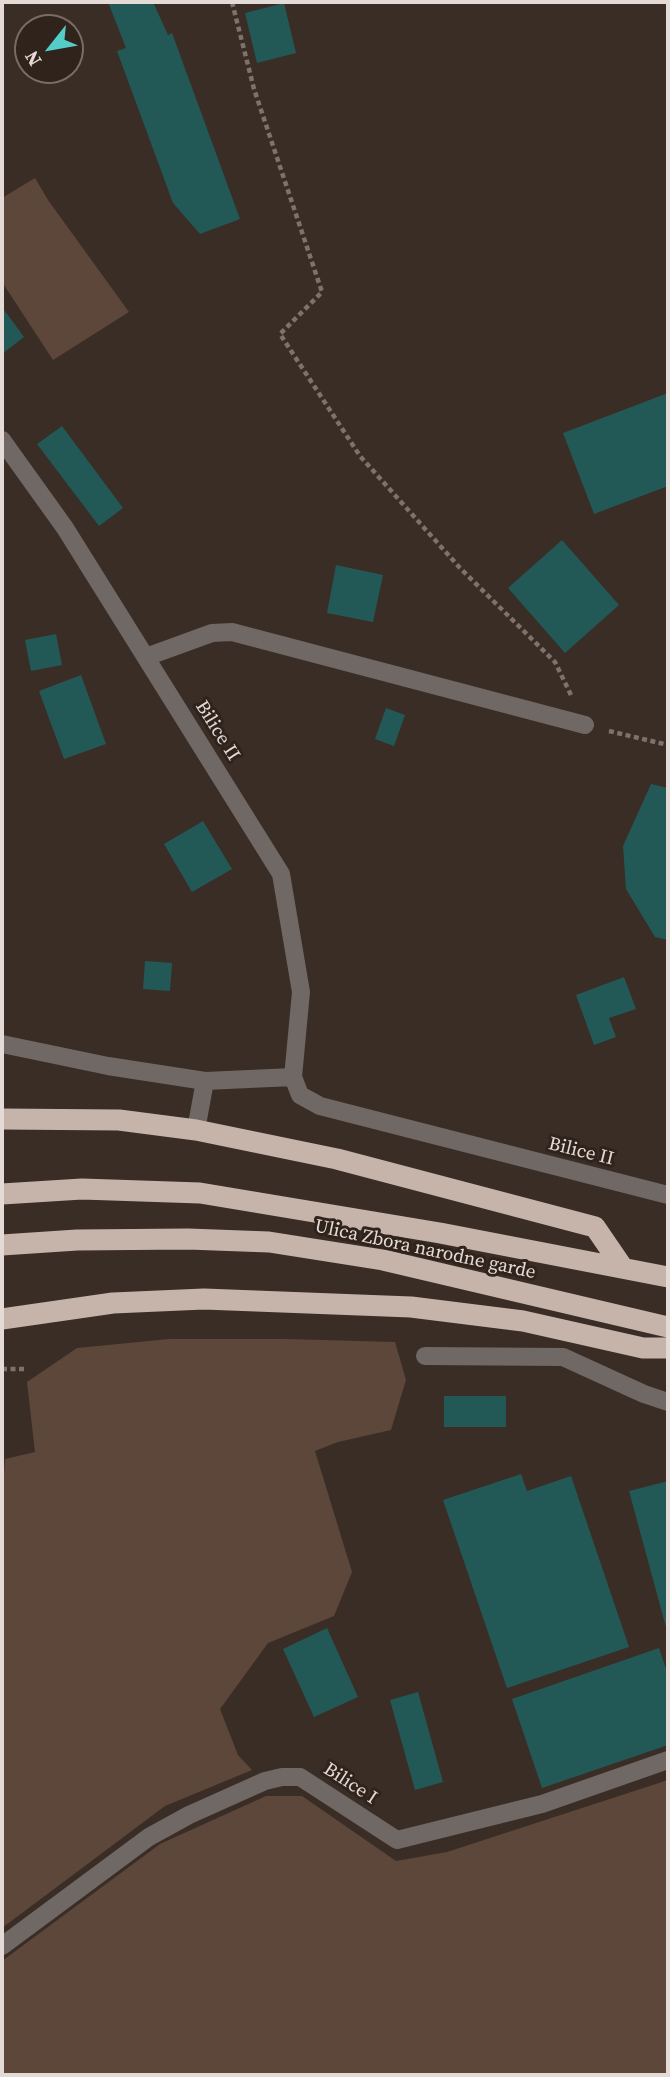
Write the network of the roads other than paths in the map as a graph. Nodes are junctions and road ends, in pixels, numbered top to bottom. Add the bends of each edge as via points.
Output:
1 (2, 439) edge
2 (146, 657) junction
3 (584, 724) road end
4 (2, 1044) edge
5 (293, 1077) junction
6 (205, 1081) junction
7 (2, 1119) edge
8 (196, 1130) junction
9 (2, 1194) edge
10 (668, 1195) edge
11 (2, 1245) edge
12 (622, 1268) junction
13 (668, 1276) edge
14 (2, 1319) edge
15 (668, 1327) edge
16 (668, 1348) edge
17 (425, 1356) dead end
18 (668, 1402) edge
19 (668, 1760) edge
20 (2, 1947) edge

1 - 2 street, Bilice II via 65,528
2 - 3 street via 212,632 232,632
2 - 5 street, Bilice II via 281,874 301,992
4 - 6 street
5 - 6 street
5 - 10 street, Bilice II via 300,1095 320,1106
6 - 8 street
7 - 8 highway via 120,1120
8 - 12 highway via 337,1158 595,1227
9 - 12 highway, Ulica Zbora narodne garde via 82,1189 200,1193
11 - 15 highway, Ulica Zbora narodne garde via 77,1240 269,1242 383,1260
12 - 13 highway, Ulica Zbora narodne garde
14 - 16 highway via 113,1303 204,1299 411,1307 523,1321 643,1348
17 - 18 street via 562,1357
19 - 20 street, Bilice I via 542,1804 397,1840 300,1777 265,1781 149,1837

